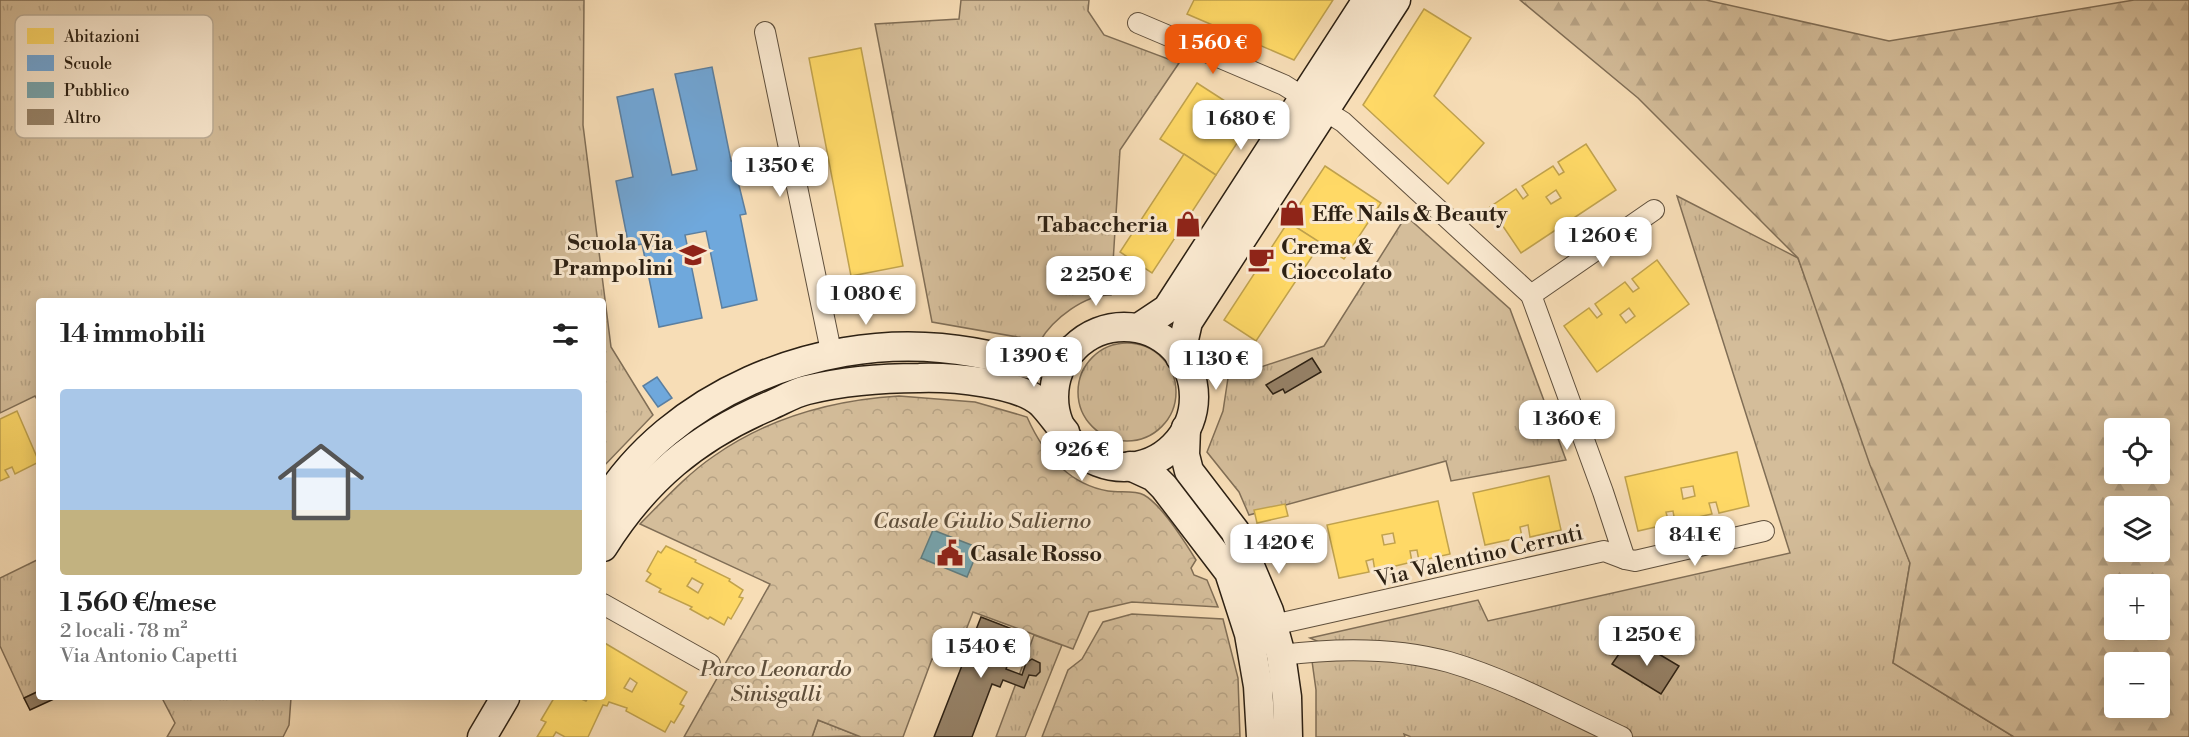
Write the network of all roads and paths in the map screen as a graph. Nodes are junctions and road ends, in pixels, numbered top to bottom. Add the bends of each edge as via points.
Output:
1 (1367, 0) edge
2 (1396, 0) edge
3 (1137, 23) dead end
4 (765, 32) dead end
5 (1314, 103) junction
6 (1654, 210) dead end
7 (1531, 295) junction
8 (1140, 327) junction
9 (1073, 349) junction
10 (823, 357) junction
11 (1180, 357) junction
12 (821, 387) junction
13 (1186, 428) junction
14 (1065, 432) junction
15 (1130, 466) junction
16 (629, 489) junction
17 (606, 503) edge
18 (1764, 531) dead end
19 (606, 540) edge
20 (1625, 560) junction
21 (606, 606) edge
22 (1273, 625) junction
23 (1281, 655) junction
24 (710, 664) dead end
25 (504, 700) edge
26 (482, 737) edge
27 (1260, 737) edge
28 (1288, 737) edge
29 (1622, 737) edge

1 - 5 main road
2 - 5 main road
3 - 5 street, Via Valentino Cerruti via 1284,85
4 - 10 street
5 - 7 street, Via Valentino Cerruti via 1343,122
5 - 8 main road via 1167,309
5 - 11 main road via 1188,322
6 - 7 street
7 - 20 street, Via Valentino Cerruti
8 - 9 main road via 1124,325 1089,334
8 - 11 main road via 1156,333
9 - 10 main road via 1048,361 1030,364 909,346
9 - 14 main road via 1057,392 1058,413
10 - 12 street
10 - 16 main road via 735,386 692,415 660,437
11 - 13 main road via 1194,397
12 - 14 main road via 868,379 959,378 1035,399
12 - 16 main road via 742,417 660,474
13 - 15 main road via 1164,455
13 - 22 main road via 1189,471 1235,531
14 - 15 main road via 1082,455 1096,463 1115,468
15 - 27 main road via 1154,477 1164,487 1229,572 1255,665
16 - 17 main road
16 - 19 main road
18 - 20 street, Via Valentino Cerruti via 1635,561
20 - 22 street, Via Valentino Cerruti via 1604,551
21 - 24 street
22 - 23 main road
23 - 28 main road
23 - 29 street via 1378,651 1449,662 1517,688
25 - 26 main road

